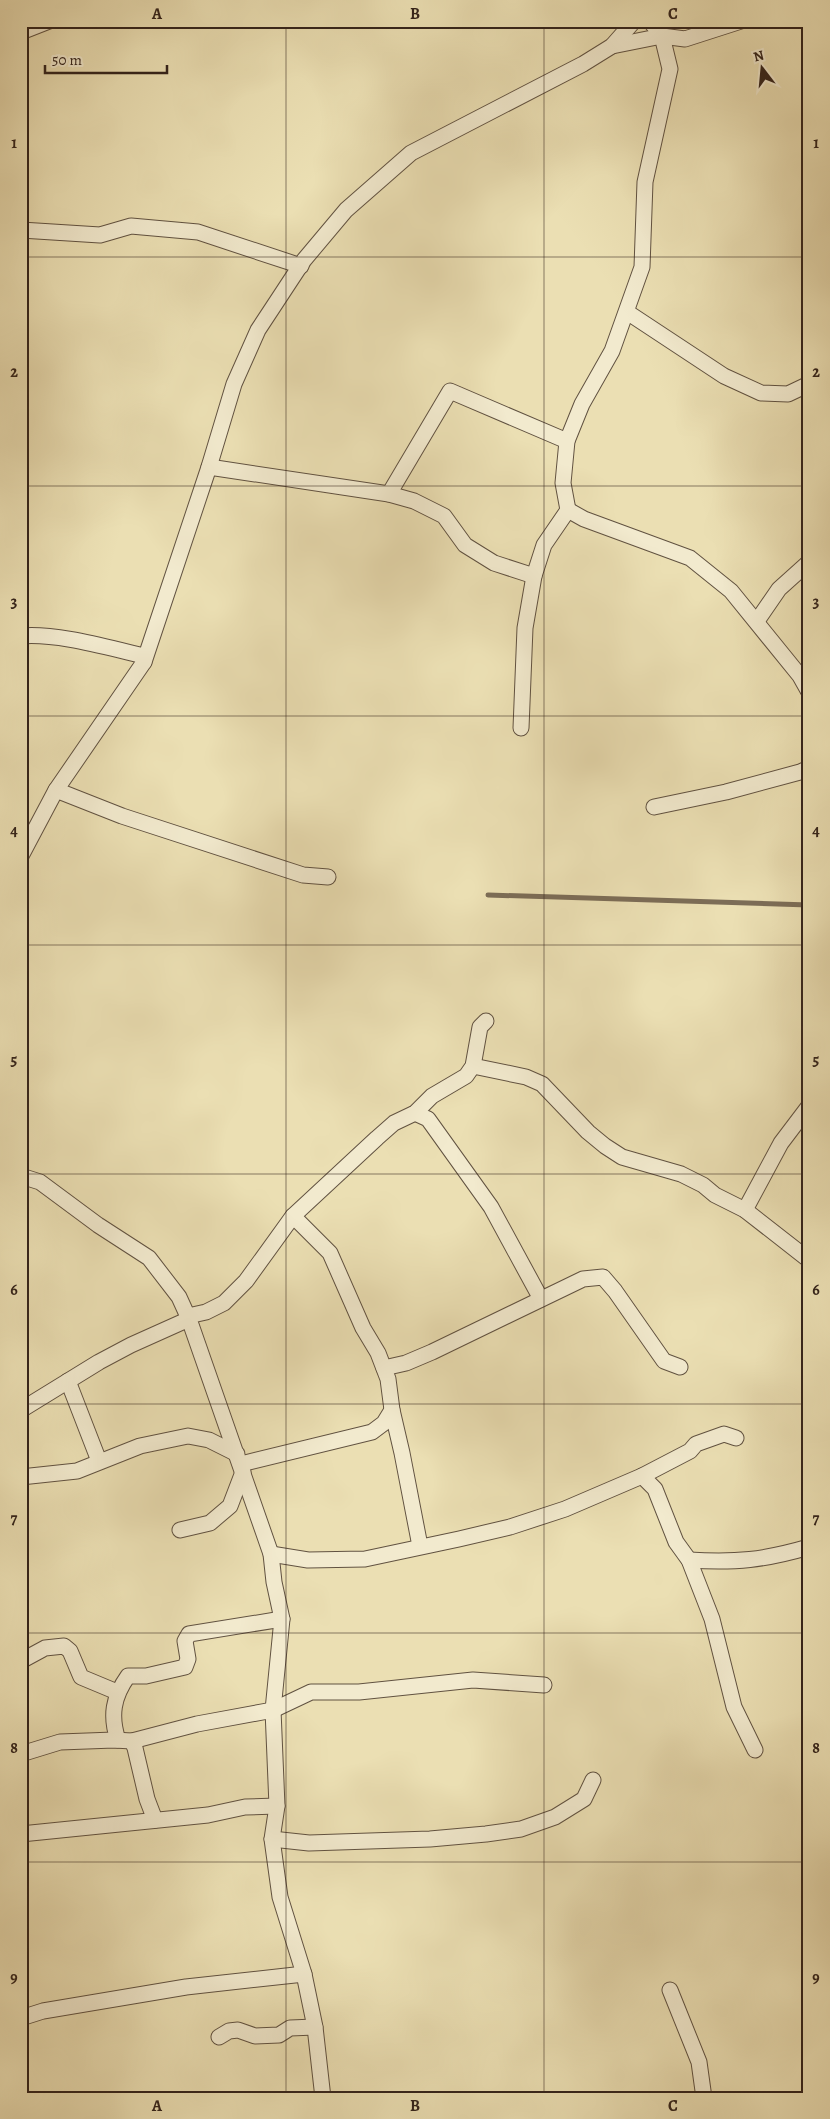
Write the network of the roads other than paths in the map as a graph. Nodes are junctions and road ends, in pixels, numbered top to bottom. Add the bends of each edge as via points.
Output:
1 (49, 21) edge
2 (634, 21) edge
3 (650, 21) edge
4 (740, 21) edge
5 (21, 32) edge
6 (662, 36) junction
7 (612, 46) junction
8 (21, 230) edge
9 (301, 266) junction
10 (627, 312) junction
11 (809, 384) edge
12 (567, 441) junction
13 (209, 467) junction
14 (389, 494) junction
15 (568, 510) junction
16 (809, 562) edge
17 (534, 576) junction
18 (757, 621) junction
19 (21, 636) edge
20 (144, 662) junction
21 (809, 692) edge
22 (521, 728) dead end
23 (809, 768) edge
24 (56, 790) junction
25 (654, 807) dead end
26 (21, 856) edge
27 (328, 877) dead end
28 (486, 1021) dead end
29 (473, 1066) junction
30 (809, 1106) edge
31 (415, 1113) junction
32 (21, 1176) edge
33 (745, 1210) junction
34 (293, 1216) junction
35 (809, 1260) edge
36 (541, 1299) junction
37 (188, 1318) junction
38 (680, 1367) dead end
39 (384, 1368) junction
40 (68, 1381) junction
41 (21, 1410) edge
42 (392, 1410) junction
43 (736, 1438) dead end
44 (99, 1461) junction
45 (240, 1463) junction
46 (642, 1476) junction
47 (21, 1477) edge
48 (180, 1530) dead end
49 (420, 1546) junction
50 (809, 1547) edge
51 (271, 1554) junction
52 (689, 1560) junction
53 (282, 1619) junction
54 (21, 1661) edge
55 (544, 1685) dead end
56 (117, 1692) junction
57 (273, 1710) junction
58 (125, 1741) junction
59 (755, 1750) dead end
60 (21, 1754) edge
61 (593, 1780) dead end
62 (277, 1806) junction
63 (155, 1820) junction
64 (21, 1834) edge
65 (272, 1839) junction
66 (304, 1974) junction
67 (670, 1990) dead end
68 (21, 2018) edge
69 (315, 2027) junction
70 (219, 2038) dead end
71 (323, 2098) edge
72 (704, 2098) edge

1 - 5 street
2 - 7 street
3 - 6 street
4 - 6 street via 685,39
6 - 7 street
6 - 10 street via 670,69 645,182 642,267
7 - 9 street via 411,153 346,210
8 - 9 street via 100,235 131,226 198,232
9 - 13 street via 258,330 234,384
10 - 11 street via 724,376 761,394 788,394
10 - 12 street via 612,351 582,404
12 - 14 street via 450,391
12 - 15 street via 563,483
13 - 14 street
13 - 20 street
14 - 17 street via 414,501 444,516 465,545 494,563
15 - 17 street via 544,544
15 - 18 street via 584,519 690,558 731,592
16 - 18 street via 779,590
17 - 22 street via 525,628
18 - 21 street
19 - 20 street via 89,644 140,655
20 - 24 street
23 - 25 street via 726,792
24 - 26 street
24 - 27 street via 122,816 302,875
28 - 29 street via 480,1027
29 - 31 street via 466,1076 432,1096
29 - 33 street via 542,1084 588,1132 622,1157 681,1174
30 - 33 street via 781,1143
31 - 34 street via 394,1123
31 - 36 street via 428,1119 491,1207
32 - 37 street via 40,1182 149,1258 179,1297
33 - 35 street
34 - 37 street via 246,1281 224,1302
34 - 39 street via 330,1254
36 - 38 street via 583,1279 603,1277 664,1361
36 - 39 street via 432,1352
37 - 40 street via 131,1345
37 - 45 street
39 - 42 street
40 - 41 street
40 - 44 street
42 - 45 street via 384,1423 372,1432
42 - 49 street
43 - 46 street via 724,1434 696,1444 690,1452
44 - 45 street via 140,1446 188,1436 209,1440
44 - 47 street via 76,1471
45 - 48 street via 230,1506 210,1523
45 - 51 street
46 - 49 street via 565,1509 459,1540
46 - 52 street via 655,1489 676,1542
49 - 51 street via 365,1559 308,1560
50 - 52 street via 767,1558 725,1562
51 - 53 street
52 - 59 street via 712,1619 734,1707
53 - 56 street via 189,1634 185,1641 188,1659 185,1667 146,1676 128,1676
53 - 57 street
54 - 56 street via 45,1648 64,1646 70,1651 81,1677
55 - 57 street via 473,1680 359,1692 311,1692
56 - 58 street via 113,1725
57 - 58 street
57 - 62 street
58 - 60 street via 60,1742
58 - 63 street via 136,1748
61 - 65 street via 584,1799 555,1817 521,1829 430,1839 309,1843
62 - 63 street via 245,1807 208,1815
62 - 65 street
63 - 64 street
65 - 66 street via 280,1897
66 - 68 street via 186,1987 43,2011
66 - 69 street
67 - 72 street via 699,2062
69 - 70 street via 290,2028 279,2035 255,2036 238,2030 229,2031
69 - 71 street

